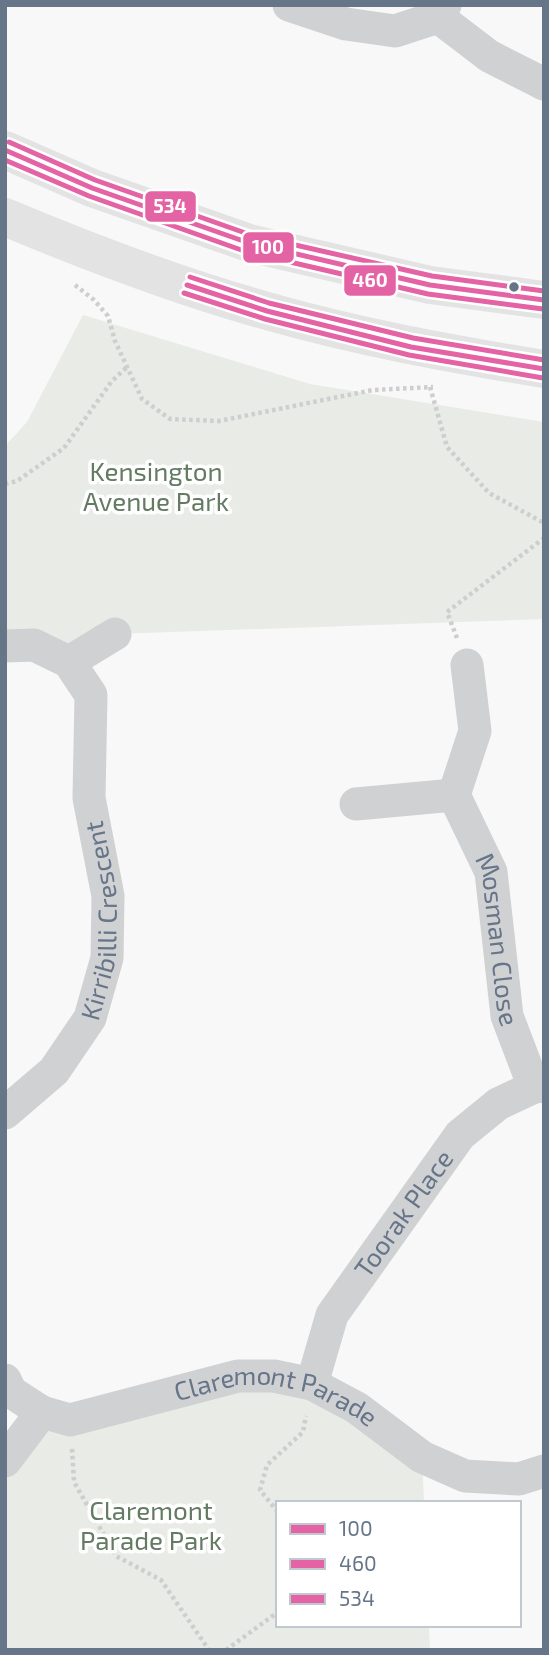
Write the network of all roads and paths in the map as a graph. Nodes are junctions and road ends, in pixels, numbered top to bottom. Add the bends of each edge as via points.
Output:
1 (289, 5) edge
2 (441, 11) edge
3 (544, 84) edge
4 (5, 150) edge
5 (5, 217) edge
6 (70, 281) dead end
7 (544, 300) edge
8 (127, 367) junction
9 (544, 369) edge
10 (431, 387) junction
11 (444, 389) dead end
12 (5, 484) edge
13 (544, 523) edge
14 (544, 538) edge
15 (115, 634) dead end
16 (5, 646) edge
17 (69, 662) junction
18 (467, 665) joint
19 (454, 795) junction
20 (356, 804) dead end
21 (539, 1086) edge
22 (5, 1113) edge
23 (5, 1380) edge
24 (312, 1384) junction
25 (56, 1416) junction
26 (5, 1461) edge
27 (544, 1471) edge
28 (276, 1510) edge
29 (276, 1613) edge
30 (209, 1650) edge
31 (226, 1650) edge

1 - 2 street via 345,24 395,31
2 - 3 street via 489,56
4 - 7 main road via 92,188 249,243 430,285
5 - 9 main road via 114,262 267,311 411,347
6 - 8 path via 108,316
8 - 10 path via 142,399 170,419 219,421 373,390
8 - 12 path via 111,381 64,448 17,481
10 - 11 path
10 - 13 path via 447,447 489,493
14 - 18 path via 447,612
15 - 17 street
16 - 17 street via 34,645
17 - 22 street, Kirribilli Crescent via 91,695 89,798 108,896 107,958 90,1018 54,1071
18 - 19 street via 475,731
19 - 20 street
19 - 21 street, Mosman Close via 491,872 508,1016
21 - 24 street, Toorak Place via 498,1104 460,1135 332,1315
23 - 25 street via 11,1392
24 - 25 street, Claremont Parade via 238,1377
24 - 27 street, Claremont Parade via 357,1408 422,1457 465,1476 519,1479
24 - 28 path via 303,1432 267,1465 260,1490
25 - 26 street
25 - 30 path via 74,1482 116,1556 161,1580
29 - 31 path

